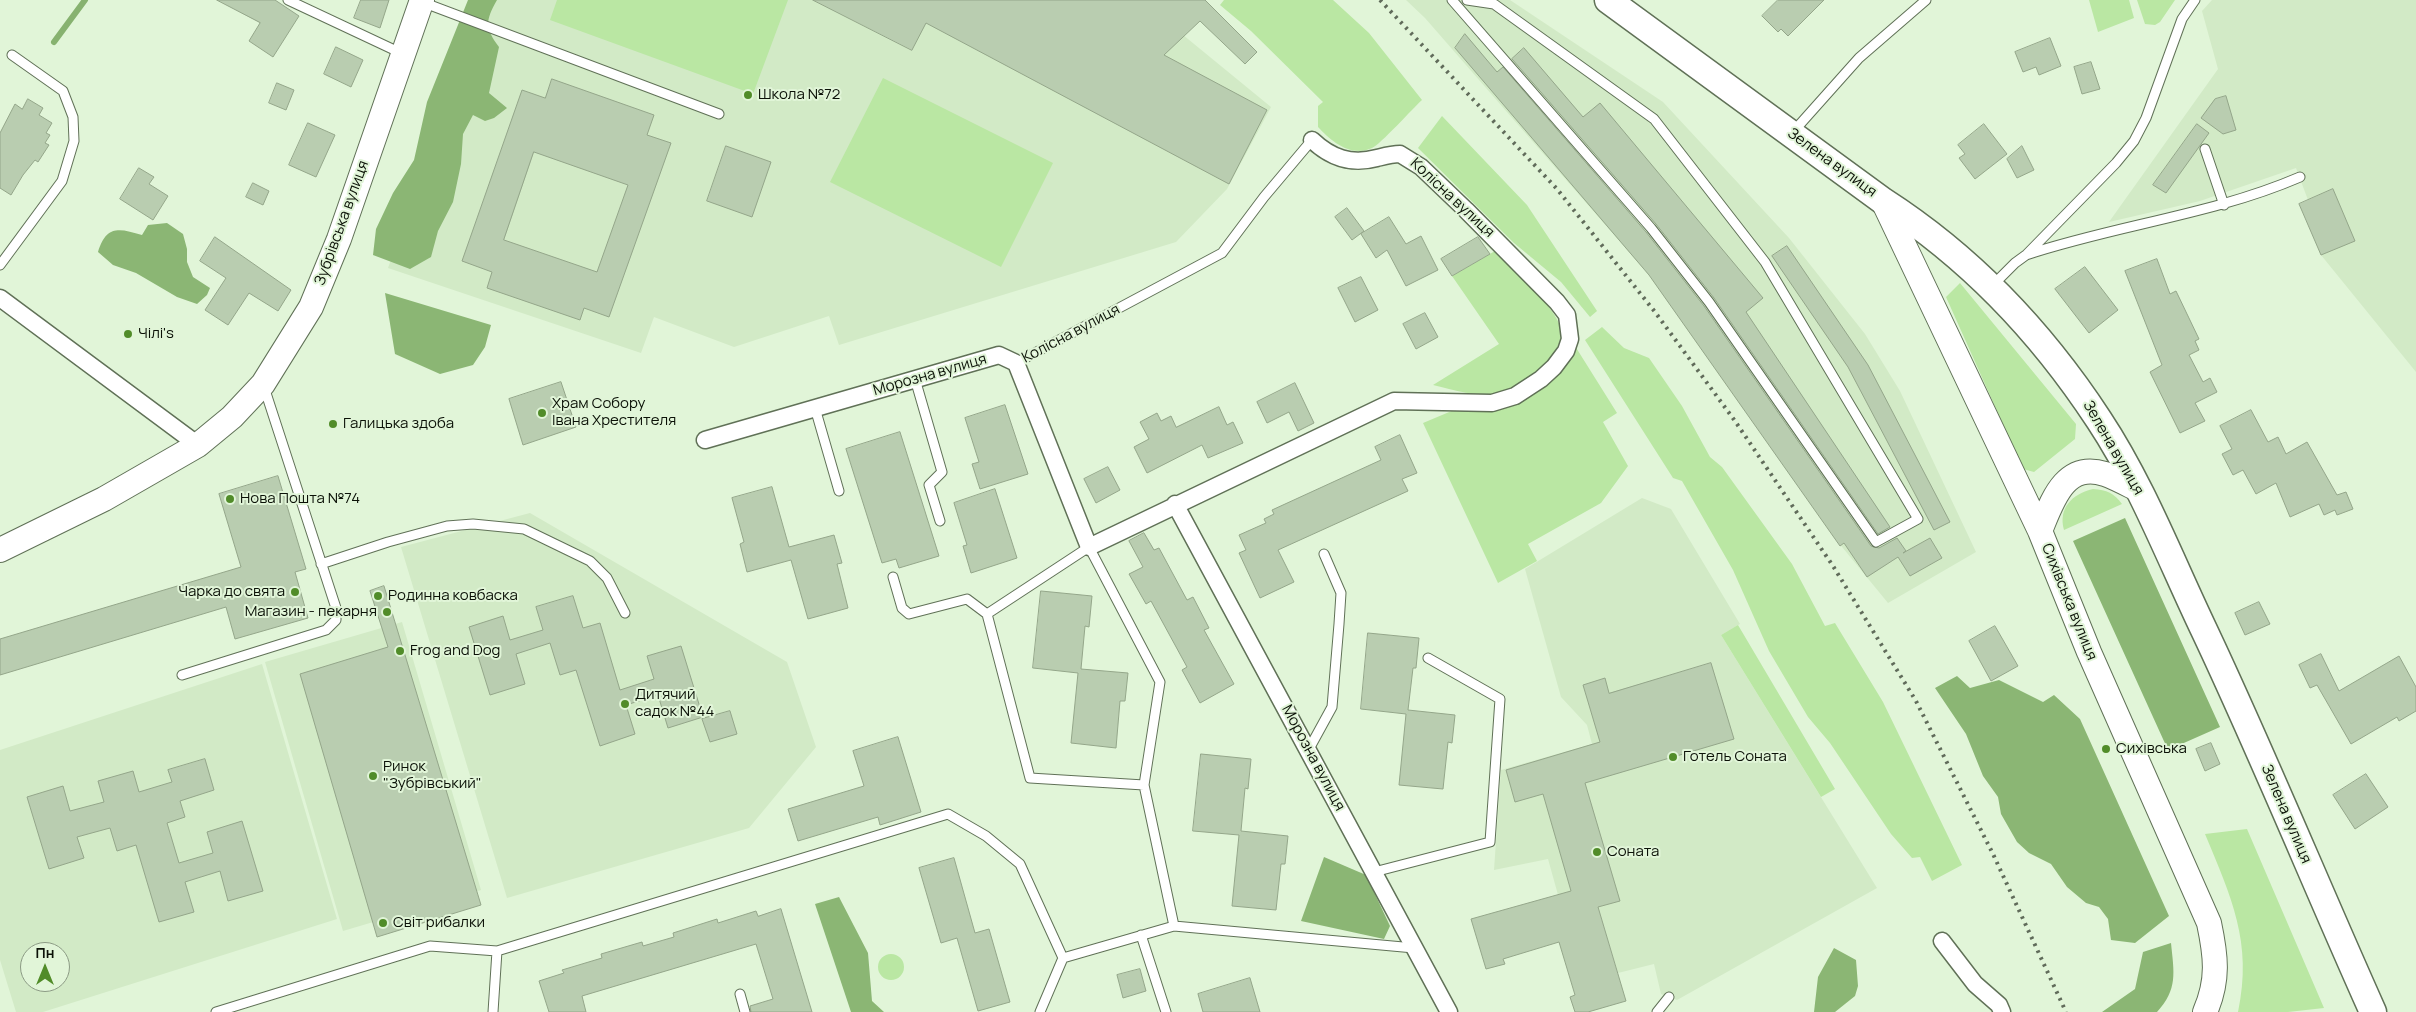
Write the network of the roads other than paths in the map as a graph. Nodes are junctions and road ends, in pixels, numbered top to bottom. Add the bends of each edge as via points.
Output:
1 (288, 0) edge
2 (1452, 0) edge
3 (1467, 0) edge
4 (1608, 0) edge
5 (1926, 0) edge
6 (2195, 0) edge
7 (422, 1) edge
8 (1495, 2) edge
9 (403, 54) junction
10 (12, 55) dead end
11 (718, 114) dead end
12 (1791, 134) junction
13 (1312, 140) joint
14 (2205, 149) dead end
15 (2300, 178) dead end
16 (1883, 201) junction
17 (2224, 205) junction
18 (2026, 255) junction
19 (0, 265) edge
20 (1992, 286) junction
21 (0, 298) edge
22 (1016, 363) junction
23 (915, 379) junction
24 (263, 384) junction
25 (815, 408) junction
26 (705, 440) dead end
27 (198, 445) junction
28 (2137, 489) junction
29 (839, 491) dead end
30 (1175, 504) junction
31 (940, 521) dead end
32 (2040, 532) junction
33 (1089, 547) junction
34 (0, 550) edge
35 (1324, 554) dead end
36 (321, 564) junction
37 (894, 576) dead end
38 (625, 613) dead end
39 (987, 614) junction
40 (1428, 658) dead end
41 (182, 675) dead end
42 (1309, 749) junction
43 (1144, 785) junction
44 (1374, 872) junction
45 (1174, 926) junction
46 (1141, 934) junction
47 (1942, 941) dead end
48 (1414, 948) junction
49 (497, 951) junction
50 (1063, 958) junction
51 (740, 994) dead end
52 (1669, 997) dead end
53 (237, 1009) edge
54 (216, 1012) edge
55 (493, 1012) edge
56 (745, 1012) edge
57 (1040, 1012) edge
58 (1166, 1012) edge
59 (1449, 1012) edge
60 (1658, 1012) edge
61 (2002, 1012) edge
62 (2205, 1012) edge
63 (2374, 1012) edge

1 - 9 lane
2 - 8 lane via 1652,228 1709,302 1876,542 1918,519 1765,262 1654,119
3 - 8 lane
4 - 12 main road, Зелена вулиця
5 - 12 lane via 1859,58
6 - 18 lane via 2182,19 2146,118 2134,141
7 - 9 main road, Зубрівська вулиця
7 - 11 lane
9 - 24 main road, Зубрівська вулиця via 339,239 311,307
10 - 19 lane via 63,91 73,118 74,141 62,181
12 - 16 main road, Зелена вулиця
13 - 22 lane, Колісна вулиця via 1222,253
13 - 30 street, Колісна вулиця via 1332,156 1344,160 1390,154 1408,157 1495,238 1568,315 1570,339 1566,351 1541,380 1515,396 1474,404 1394,401
14 - 17 lane
15 - 17 lane
16 - 20 main road, Зелена вулиця via 1924,227
16 - 32 main road, Сихівська вулиця
17 - 18 lane
18 - 20 lane
20 - 28 main road, Зелена вулиця via 2062,368 2100,420
21 - 27 street
22 - 23 street, Морозна вулиця via 999,355
22 - 33 street
23 - 25 street, Морозна вулиця
23 - 31 lane via 942,472 929,485
24 - 27 main road, Зубрівська вулиця via 232,417
24 - 36 lane
25 - 26 street, Морозна вулиця
25 - 29 lane
27 - 34 main road, Зубрівська вулиця via 104,499
28 - 32 main road via 2105,474 2075,475 2054,495
28 - 63 main road, Зелена вулиця via 2229,684
30 - 33 street
30 - 42 street, Морозна вулиця
32 - 62 main road, Сихівська вулиця via 2089,652 2209,923 2216,958 2212,996
33 - 39 lane
33 - 43 lane via 1160,682
35 - 42 lane via 1341,593 1339,624 1332,707
36 - 38 lane via 447,526 473,524 524,530 590,561 607,578
36 - 41 lane via 336,608 336,620 326,630
37 - 39 lane via 902,608 909,614 967,599
39 - 43 lane via 1030,778
40 - 44 lane via 1500,699 1490,842
42 - 44 street, Морозна вулиця
43 - 45 lane
44 - 48 street, Морозна вулиця
45 - 46 lane
45 - 48 lane
46 - 50 lane
46 - 58 lane
47 - 61 street via 1974,984
48 - 59 street, Морозна вулиця
49 - 50 lane via 948,814 986,836 1020,864
49 - 53 lane via 430,946
49 - 55 lane
50 - 57 lane
51 - 56 lane
52 - 60 lane
53 - 54 lane

